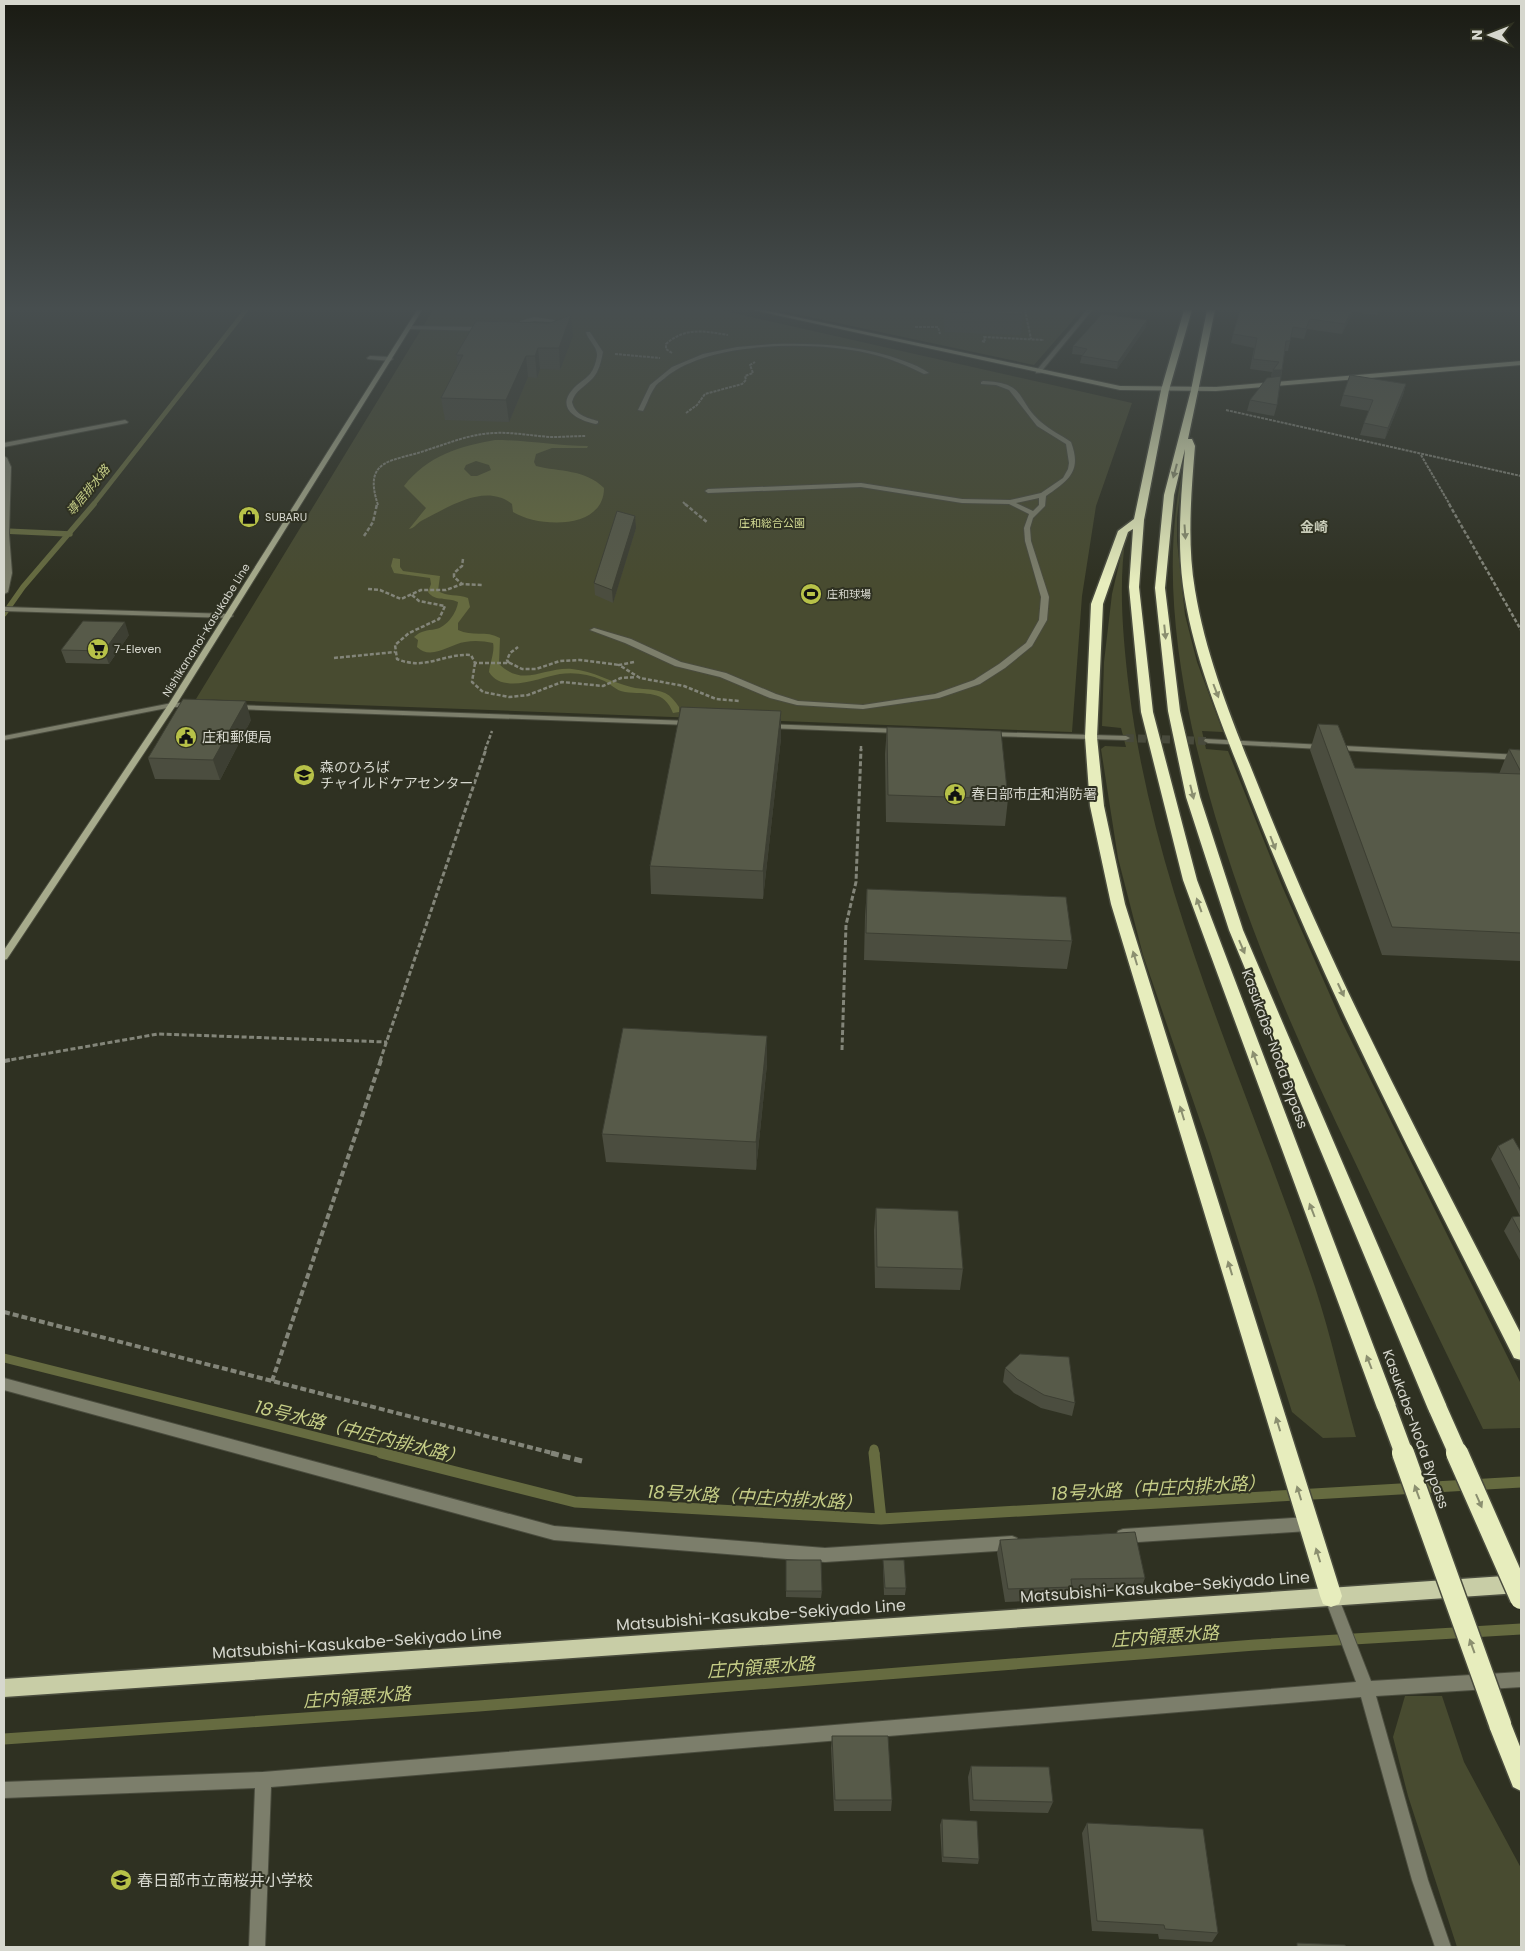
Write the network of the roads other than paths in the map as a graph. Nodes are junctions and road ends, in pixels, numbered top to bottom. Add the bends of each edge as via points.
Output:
1 (364, 401) edge
2 (569, 401) edge
3 (643, 401) edge
4 (1022, 401) edge
5 (1163, 401) edge
6 (1193, 401) edge
7 (641, 410) dead end
8 (125, 422) dead end
9 (596, 422) dead end
10 (1186, 432) junction
11 (4, 445) edge
12 (4, 458) edge
13 (708, 491) dead end
14 (1043, 495) junction
15 (1010, 502) junction
16 (1033, 514) junction
17 (1139, 520) junction
18 (4, 592) edge
19 (4, 609) edge
20 (229, 616) junction
21 (594, 630) dead end
22 (172, 705) junction
23 (201, 706) edge
24 (221, 706) edge
25 (704, 724) edge
26 (753, 726) edge
27 (911, 731) edge
28 (981, 733) edge
29 (1091, 737) junction
30 (4, 738) edge
31 (1126, 738) tunnel mouth
32 (1208, 741) tunnel mouth
33 (1236, 744) junction
34 (1521, 758) edge
35 (4, 956) edge
36 (1521, 1352) edge
37 (4, 1384) edge
38 (1307, 1519) junction
39 (1111, 1536) edge
40 (1022, 1542) edge
41 (1521, 1584) edge
42 (1521, 1598) edge
43 (1334, 1605) junction
44 (1521, 1679) edge
45 (4, 1688) edge
46 (1366, 1689) junction
47 (1521, 1779) edge
48 (262, 1780) junction
49 (4, 1790) edge
50 (257, 1947) edge
51 (1443, 1947) edge

1 - 20 main road, Nishikananoi-Kasukabe Line
2 - 9 street via 568,407 573,413
3 - 7 street
4 - 14 street via 1038,423 1069,443 1074,465 1068,477
5 - 17 highway, Kasukabe-Noda Bypass
6 - 10 highway, Kasukabe-Noda Bypass
8 - 11 street
10 -> 33 highway via 1190,446 1184,515 1189,587 1204,660
10 -> 42 highway, Kasukabe-Noda Bypass, bridge via 1169,495 1160,588 1174,711 1194,797 1236,930
12 - 18 street via 8,467 8,573
13 - 15 street via 861,485 962,501
14 - 15 street
14 - 16 street via 1042,506
15 - 16 street
16 - 21 street via 1027,528 1028,541 1045,597 1043,620 1029,644 1002,666 977,682 936,696 863,707 797,703 724,675 678,664 628,641
17 - 29 highway via 1123,531 1098,604
47 -> 17 highway, Kasukabe-Noda Bypass, bridge via 1190,880 1147,712 1134,587
19 - 20 street
20 - 22 main road, Nishikananoi-Kasukabe Line
22 - 23 street
22 - 30 street
22 - 35 main road, Nishikananoi-Kasukabe Line
24 - 25 street
26 - 27 street
28 - 29 street
29 - 31 street
38 -> 29 highway via 1118,904 1098,806
32 - 33 street
33 - 34 street
33 -> 36 highway via 1276,850 1369,1050
37 - 40 street via 554,1533 825,1555
38 - 39 street
43 -> 38 highway
41 - 43 main road, Matsubishi-Kasukabe-Sekiyado Line
43 - 45 main road, Matsubishi-Kasukabe-Sekiyado Line
43 - 46 street
44 - 46 street
46 - 48 street
46 - 51 street via 1420,1880
48 - 49 street
48 - 50 street

